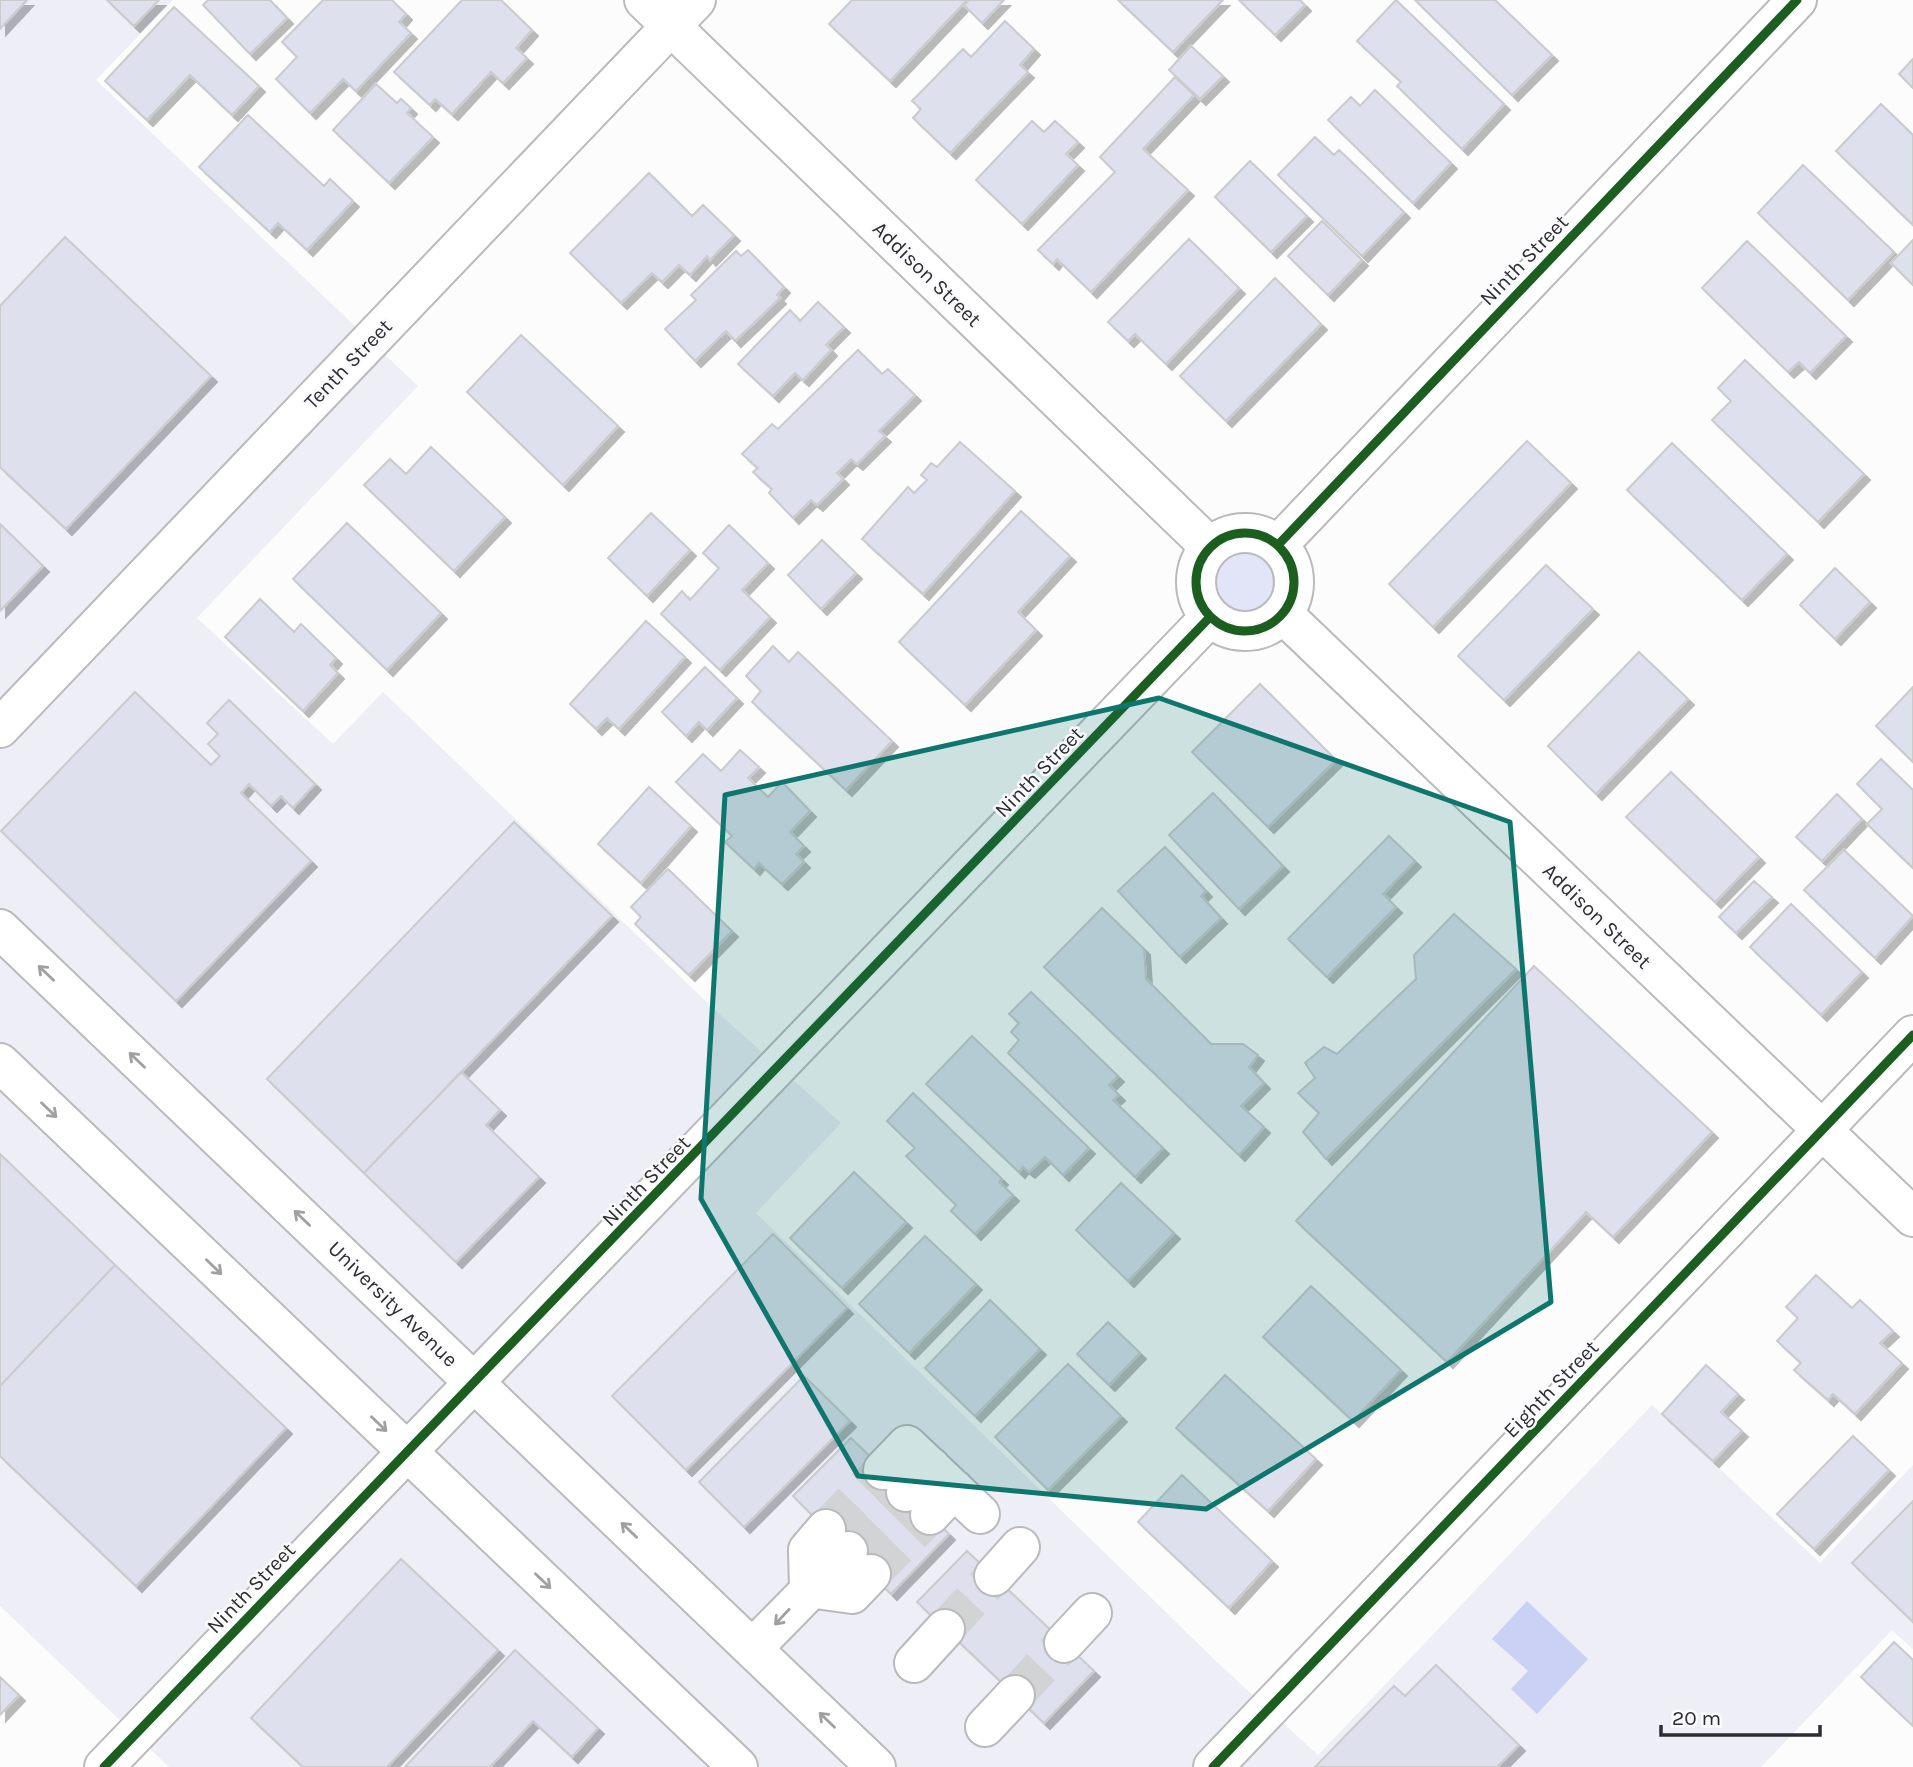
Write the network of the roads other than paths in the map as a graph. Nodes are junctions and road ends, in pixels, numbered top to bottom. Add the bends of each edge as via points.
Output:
1 (1797, 0) edge
2 (670, 9) edge
3 (1278, 545) junction
4 (1210, 547) junction
5 (1283, 614) junction
6 (1210, 617) junction
7 (0, 728) edge
8 (0, 929) edge
9 (1913, 1035) edge
10 (0, 1063) edge
11 (1822, 1131) junction
12 (1913, 1217) edge
13 (475, 1383) junction
14 (408, 1452) junction
15 (1020, 1547) dead end
16 (994, 1576) tunnel mouth
17 (809, 1588) junction
18 (1092, 1613) dead end
19 (945, 1629) tunnel mouth
20 (1064, 1643) tunnel mouth
21 (753, 1648) junction
22 (914, 1662) dead end
23 (1014, 1695) tunnel mouth
24 (985, 1727) dead end
25 (104, 1767) edge
26 (738, 1767) edge
27 (876, 1767) edge
28 (1213, 1767) edge

1 - 3 street, Ninth Street
2 - 4 street, Addison Street
2 - 7 street, Tenth Street
3 - 4 street via 1244,532
3 - 5 street via 1293,572 1294,586
4 - 6 street via 1196,574 1197,590
5 - 6 street via 1270,625 1239,631
5 - 11 street, Addison Street
6 - 13 street, Ninth Street
13 -> 8 street, University Avenue
9 - 11 street, Eighth Street
10 -> 14 street
11 - 12 street, Addison Street
11 - 28 street, Eighth Street
13 - 14 street, Ninth Street
21 -> 13 street, University Avenue
14 - 25 street, Ninth Street
14 -> 26 street
15 - 16 street
17 - 17 street via 808,1550 848,1551 852,1594
17 -> 21 street
18 - 20 street
19 - 22 street
27 -> 21 street, University Avenue
23 - 24 street

